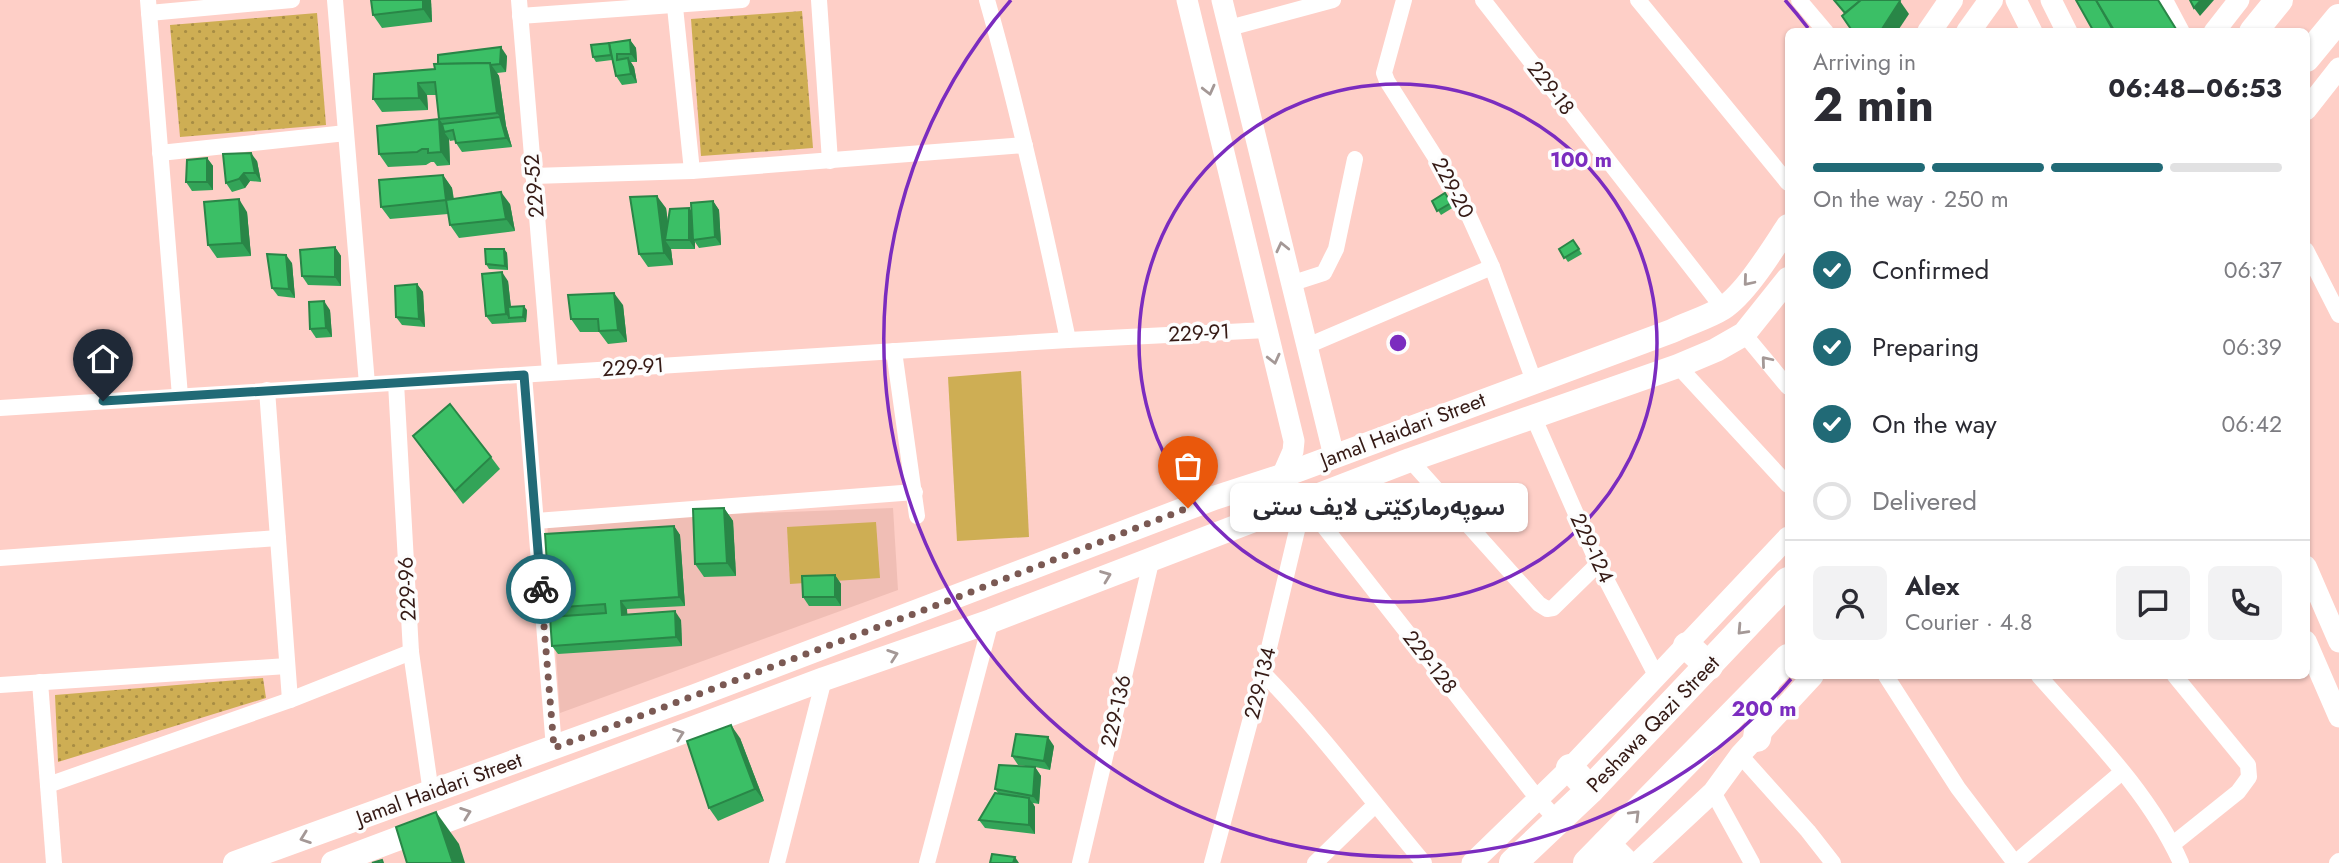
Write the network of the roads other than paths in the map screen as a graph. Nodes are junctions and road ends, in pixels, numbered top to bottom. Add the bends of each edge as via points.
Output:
1 (292, 0) edge
2 (335, 0) edge
3 (742, 0) edge
4 (819, 0) edge
5 (987, 0) edge
6 (1187, 0) edge
7 (1222, 0) edge
8 (1333, 0) edge
9 (1404, 0) edge
10 (1483, 0) edge
11 (1638, 0) edge
12 (1799, 0) edge
13 (1951, 0) edge
14 (1991, 0) edge
15 (2016, 0) edge
16 (2051, 0) edge
17 (2165, 0) edge
18 (2239, 0) edge
19 (2279, 0) edge
20 (148, 6) edge
21 (675, 7) junction
22 (519, 8) edge
23 (2339, 18) edge
24 (1823, 28) edge
25 (1932, 28) edge
26 (1972, 28) edge
27 (2030, 28) edge
28 (2065, 28) edge
29 (2180, 28) edge
30 (2217, 28) edge
31 (2256, 28) edge
32 (1230, 29) junction
33 (1235, 52) junction
34 (2310, 53) edge
35 (1201, 58) junction
36 (2339, 68) edge
37 (2310, 105) edge
38 (346, 133) junction
39 (1026, 145) junction
40 (160, 153) junction
41 (1355, 159) dead end
42 (830, 161) junction
43 (692, 171) junction
44 (533, 176) junction
45 (1785, 180) edge
46 (1785, 230) edge
47 (2310, 256) edge
48 (1492, 267) junction
49 (1785, 283) edge
50 (1290, 284) junction
51 (2335, 293) edge
52 (1723, 308) junction
53 (2339, 315) edge
54 (1267, 330) junction
55 (1744, 334) junction
56 (1068, 340) junction
57 (1307, 346) junction
58 (894, 351) junction
59 (1678, 366) junction
60 (550, 372) junction
61 (524, 375) junction
62 (1534, 381) junction
63 (396, 383) junction
64 (1785, 383) edge
65 (367, 384) junction
66 (267, 390) junction
67 (180, 396) junction
68 (1319, 400) junction
69 (1286, 407) junction
70 (0, 408) edge
71 (1533, 416) junction
72 (1334, 456) junction
73 (1410, 460) junction
74 (1282, 477) junction
75 (1785, 482) edge
76 (915, 492) junction
77 (1304, 502) junction
78 (918, 516) dead end
79 (536, 521) junction
80 (278, 538) junction
81 (1785, 540) edge
82 (0, 558) edge
83 (1152, 558) junction
84 (1598, 564) junction
85 (2310, 575) edge
86 (1785, 584) edge
87 (991, 621) junction
88 (2339, 642) edge
89 (1688, 646) junction
90 (411, 652) junction
91 (2310, 652) edge
92 (1785, 661) edge
93 (288, 666) junction
94 (1709, 666) junction
95 (1262, 673) junction
96 (1657, 677) junction
97 (824, 679) junction
98 (1810, 679) edge
99 (1888, 679) edge
100 (2042, 679) edge
101 (2177, 679) edge
102 (40, 682) junction
103 (1765, 684) junction
104 (0, 685) edge
105 (290, 700) junction
106 (2339, 717) edge
107 (1748, 746) junction
108 (554, 748) junction
109 (1570, 768) junction
110 (2122, 772) junction
111 (48, 785) junction
112 (1590, 790) junction
113 (1713, 792) junction
114 (431, 793) junction
115 (1538, 799) junction
116 (1375, 805) junction
117 (1558, 821) junction
118 (339, 825) junction
119 (2173, 844) junction
120 (2005, 851) junction
121 (1606, 857) edge
122 (341, 860) edge
123 (774, 862) edge
124 (54, 863) edge
125 (235, 863) edge
126 (927, 863) edge
127 (1080, 863) edge
128 (1212, 863) edge
129 (1315, 863) edge
130 (1424, 863) edge
131 (1472, 863) edge
132 (1513, 863) edge
133 (1637, 863) edge
134 (1752, 863) edge
135 (1833, 863) edge
136 (1993, 863) edge
137 (2181, 863) edge

1 - 20 street
2 - 38 street
3 - 21 street
4 - 42 street
5 - 39 street
6 - 35 street
7 - 32 street
8 - 32 street
9 - 48 street, 229-20 via 1384,72 1460,196
10 - 52 street, 229-18
11 - 45 street
12 - 24 street
13 - 25 main road
14 - 26 main road
15 - 27 street
16 - 28 street
17 - 29 street
18 - 30 street
19 - 31 highway
20 - 40 street
21 - 22 street
21 - 43 street
22 - 44 street, 229-52
23 - 34 highway
32 - 33 street
33 - 35 street
50 -> 33 street
35 -> 54 street
36 - 37 street
38 - 40 street
38 - 65 street
39 - 42 street
39 - 56 street
40 - 67 street
41 - 50 street via 1336,249 1324,273
42 - 43 street
43 - 44 street
44 - 60 street, 229-52
46 -> 52 main road, Jamal Haidari Street
47 - 51 street
48 - 57 street
48 - 62 street, 229-20
49 - 55 main road, Jamal Haidari Street
50 - 57 street
51 - 53 street
52 - 62 main road, Jamal Haidari Street
54 - 56 street, 229-91
54 -> 69 street
55 - 59 main road, Jamal Haidari Street
64 -> 55 street
56 - 58 street, 229-91
57 - 68 street
58 - 60 street, 229-91
58 - 76 street
59 - 71 main road, Jamal Haidari Street
59 - 75 street
60 - 61 street, 229-91
61 - 63 street, 229-91
61 - 79 street
62 - 72 main road, Jamal Haidari Street
63 - 65 street, 229-91
63 - 90 street, 229-96
65 - 66 street, 229-91
66 - 67 street, 229-91
66 - 80 street
67 - 70 street, 229-91
68 - 69 street via 1307,416
68 - 72 street
69 - 74 street via 1294,442
71 - 73 main road, Jamal Haidari Street
71 - 84 street, 229-124
72 - 74 main road, Jamal Haidari Street
73 - 77 main road, Jamal Haidari Street
73 - 84 street via 1547,609
74 - 108 main road, Jamal Haidari Street via 1214,498
76 - 78 street
76 - 79 street
77 - 83 main road, Jamal Haidari Street
77 - 95 street, 229-134
77 - 115 street, 229-128
79 - 108 street
80 - 82 street
80 - 93 street
81 - 89 street
87 -> 83 main road, Jamal Haidari Street
83 - 127 street, 229-136
84 - 96 street, 229-124
85 - 88 street
86 -> 94 highway, Peshawa Qazi Street
97 -> 87 main road, Jamal Haidari Street
87 - 126 street
89 - 94 highway
89 - 96 street
90 - 105 street
90 - 114 street, 229-96
91 - 106 street
92 - 103 highway
93 - 102 street
93 - 105 street
94 - 112 highway, Peshawa Qazi Street
95 - 116 street via 1304,715
95 - 128 street, 229-134
96 - 109 street
122 -> 97 main road, Jamal Haidari Street via 405,843
97 - 123 street
98 - 107 street
99 - 120 street
100 - 110 street
101 - 119 street via 2248,765 2249,777 2238,792
102 - 104 street
102 - 111 street
103 - 107 highway
121 -> 103 highway
105 - 111 street
107 - 113 street
107 - 135 street
108 - 114 main road, Jamal Haidari Street
109 - 112 highway
109 - 115 street
110 - 119 street
110 - 120 street via 2014,863
111 - 124 street
112 - 117 highway, Peshawa Qazi Street
113 - 133 street
113 - 134 street
114 - 118 main road, Jamal Haidari Street
115 - 117 street, 229-128
115 - 131 street
116 - 129 street
116 - 130 street
117 - 132 highway, Peshawa Qazi Street
118 - 122 main road
118 -> 125 main road, Jamal Haidari Street
119 - 137 street
120 - 136 street

